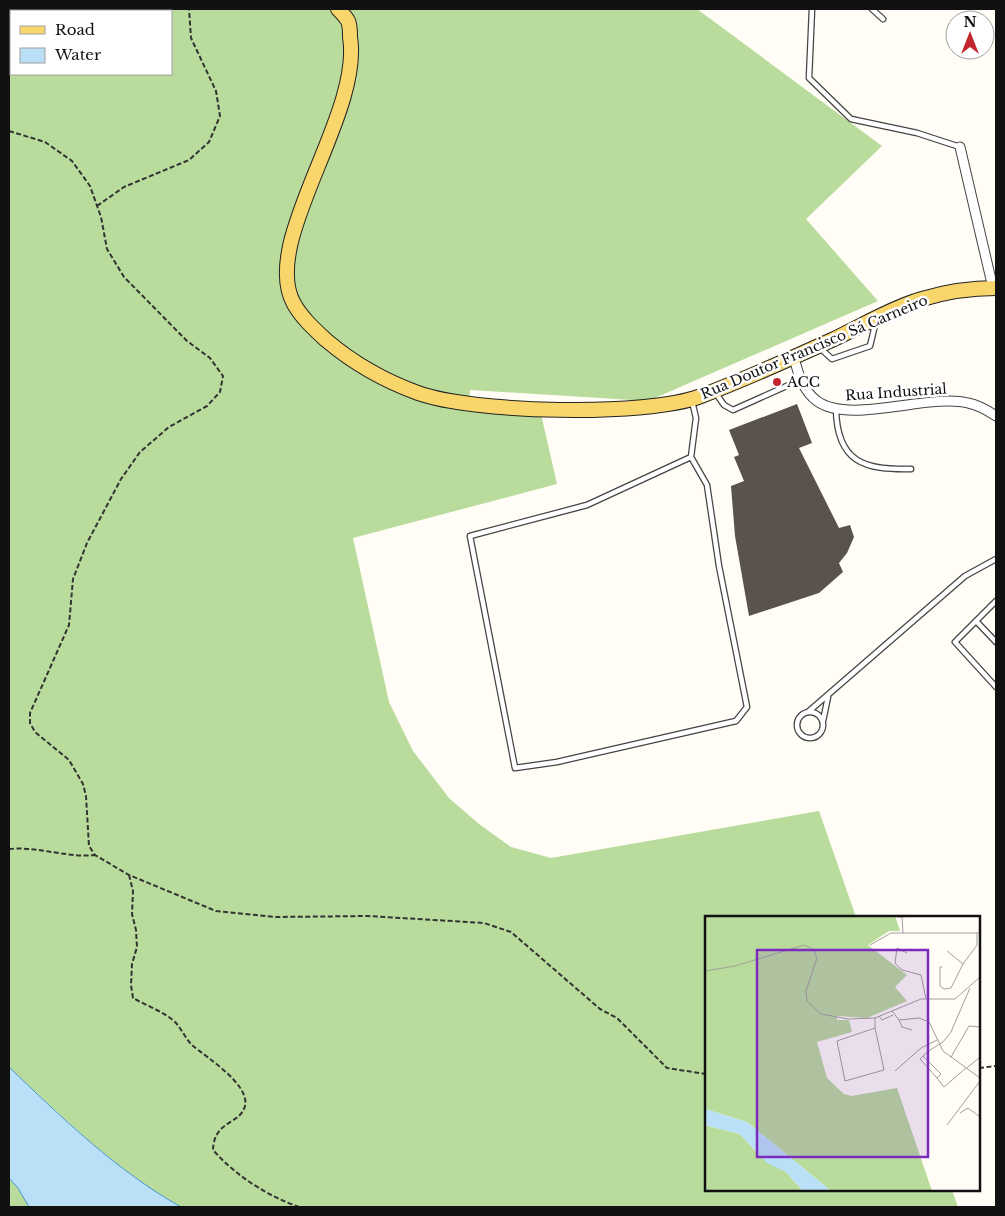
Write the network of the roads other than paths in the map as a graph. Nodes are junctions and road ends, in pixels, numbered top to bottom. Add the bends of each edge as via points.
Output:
1 (338, 9) edge
2 (812, 9) edge
3 (872, 9) edge
4 (883, 18) dead end
5 (960, 147) joint
6 (995, 288) edge
7 (877, 319) junction
8 (818, 346) junction
9 (794, 358) junction
10 (800, 380) junction
11 (714, 391) junction
12 (691, 400) junction
13 (836, 409) junction
14 (996, 416) edge
15 (691, 457) junction
16 (912, 469) dead end
17 (996, 559) edge
18 (996, 601) edge
19 (976, 620) junction
20 (996, 642) edge
21 (996, 687) edge
22 (828, 696) junction
23 (808, 712) junction
24 (823, 721) junction

1 - 12 main road, Rua Doutor Francisco Sá Carneiro via 348,21 353,52 350,81 290,240 286,274 293,302 311,327 340,352 379,377 421,394 478,405 608,409 662,406
2 - 5 lane via 809,78 851,119 917,133
3 - 4 lane
5 - 6 street
6 - 7 main road, Rua Doutor Francisco Sá Carneiro via 920,299
7 - 8 main road, Rua Doutor Francisco Sá Carneiro
7 - 8 lane via 872,342 867,348 832,360
8 - 9 main road, Rua Doutor Francisco Sá Carneiro
9 - 10 street, Rua Industrial
9 - 11 main road, Rua Doutor Francisco Sá Carneiro
10 - 11 lane via 733,410 724,405
10 - 13 street, Rua Industrial via 816,401
11 - 12 main road, Rua Doutor Francisco Sá Carneiro
12 - 15 lane via 696,418
13 - 14 street, Rua Industrial via 951,401 968,403
13 - 16 lane via 840,439 850,455 867,466 888,470
15 - 15 lane via 587,505 470,536 515,768 558,762 736,721 747,707 719,566 707,485
17 - 22 lane via 965,576
18 - 19 lane
19 - 20 lane
19 - 21 lane via 955,642
22 - 23 lane
22 - 24 lane
23 - 24 lane via 816,713
23 - 24 lane via 798,720 797,729 803,737 812,739 820,735

